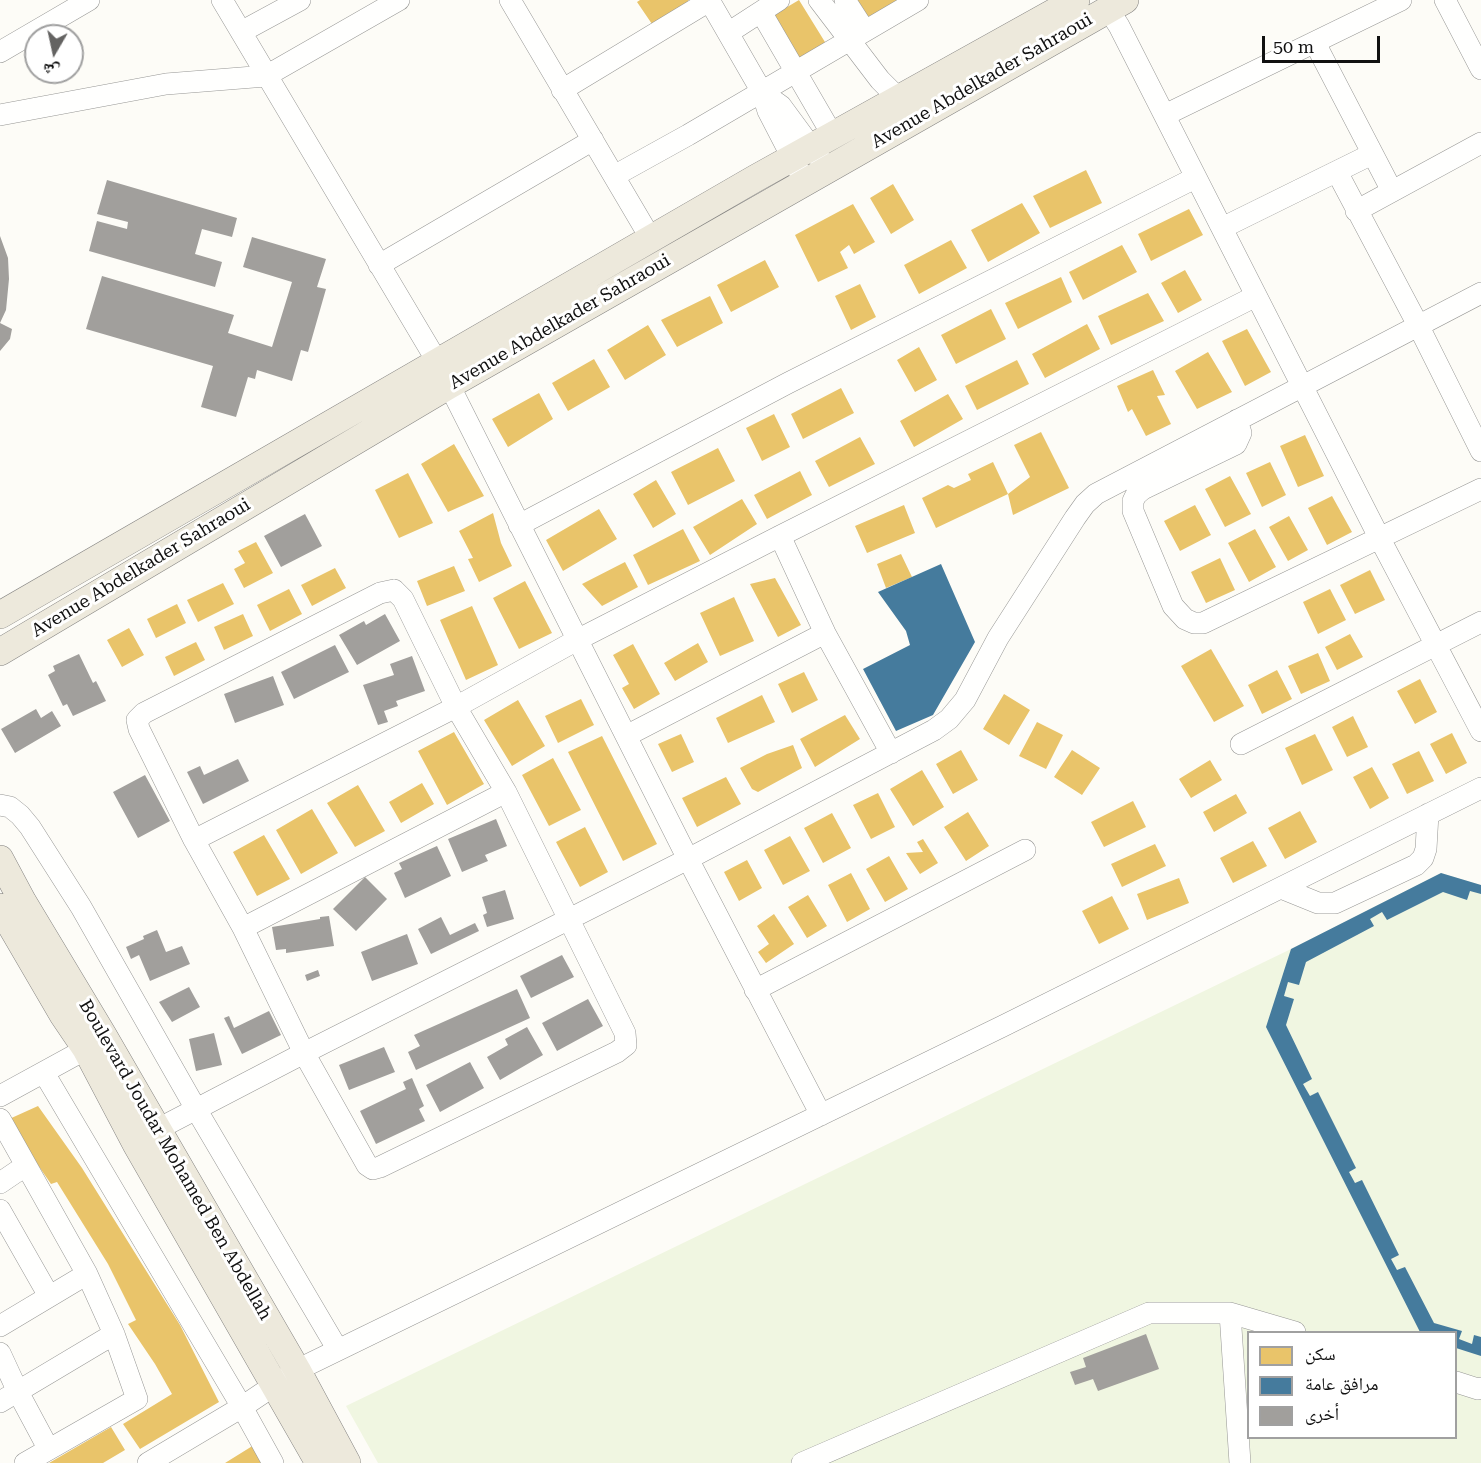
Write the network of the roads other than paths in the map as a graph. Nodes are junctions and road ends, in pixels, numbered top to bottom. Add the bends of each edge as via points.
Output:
1 (89, 0) edge
2 (222, 0) edge
3 (300, 0) edge
4 (399, 0) edge
5 (510, 0) edge
6 (779, 0) edge
7 (819, 0) edge
8 (845, 0) edge
9 (918, 0) edge
10 (1401, 0) edge
11 (1446, 0) edge
12 (709, 1) edge
13 (1070, 1) edge
14 (1116, 5) edge
15 (761, 12) junction
16 (241, 32) junction
17 (728, 33) junction
18 (858, 36) junction
19 (1315, 43) junction
20 (0, 52) edge
21 (1481, 69) edge
22 (796, 72) junction
23 (266, 76) junction
24 (562, 90) junction
25 (762, 92) junction
26 (899, 99) junction
27 (0, 115) edge
28 (1165, 116) junction
29 (593, 140) junction
30 (1481, 143) edge
31 (813, 147) junction
32 (1372, 154) junction
33 (1337, 172) junction
34 (614, 176) junction
35 (817, 176) junction
36 (1195, 178) junction
37 (1392, 191) junction
38 (1356, 211) junction
39 (1222, 228) junction
40 (651, 239) junction
41 (380, 265) junction
42 (1481, 293) edge
43 (1256, 296) junction
44 (1418, 325) junction
45 (443, 374) junction
46 (1302, 386) junction
47 (1237, 420) junction
48 (1478, 440) edge
49 (1481, 489) edge
50 (519, 525) junction
51 (780, 536) junction
52 (1380, 539) junction
53 (0, 615) edge
54 (1481, 622) edge
55 (825, 633) junction
56 (577, 640) junction
57 (1436, 645) junction
58 (0, 652) edge
59 (456, 707) junction
60 (1481, 731) edge
61 (626, 736) junction
62 (1241, 744) dead end
63 (891, 753) junction
64 (1481, 788) edge
65 (506, 792) junction
66 (0, 805) edge
67 (1428, 814) junction
68 (194, 840) junction
69 (1025, 850) dead end
70 (0, 859) edge
71 (688, 859) junction
72 (1281, 888) junction
73 (0, 907) edge
74 (570, 919) junction
75 (243, 928) junction
76 (755, 990) junction
77 (86, 1049) junction
78 (304, 1053) junction
79 (44, 1073) junction
80 (0, 1096) edge
81 (196, 1109) junction
82 (821, 1115) junction
83 (0, 1119) edge
84 (158, 1129) junction
85 (25, 1166) junction
86 (0, 1183) edge
87 (0, 1210) edge
88 (87, 1274) junction
89 (49, 1296) junction
90 (1230, 1313) junction
91 (0, 1326) edge
92 (1292, 1331) edge
93 (114, 1334) junction
94 (338, 1350) junction
95 (0, 1353) edge
96 (286, 1377) junction
97 (1457, 1383) edge
98 (1481, 1388) edge
99 (9, 1397) edge
100 (242, 1407) junction
101 (48, 1448) junction
102 (25, 1463) edge
103 (148, 1463) edge
104 (273, 1463) edge
105 (319, 1463) edge
106 (347, 1463) edge
107 (802, 1463) edge
108 (1240, 1463) edge

1 - 20 street
2 - 16 street
3 - 16 street
4 - 23 street
5 - 24 street
6 - 15 street
7 - 18 street
8 - 18 street
9 - 18 street
10 - 19 street
11 - 21 street
12 - 17 street
12 - 24 street
13 - 26 main road, Avenue Abdelkader Sahraoui
14 - 28 street via 1119,26
14 - 35 main road, Avenue Abdelkader Sahraoui
15 - 17 street
15 - 22 street
16 - 23 street
17 - 25 street
18 - 22 street
18 - 26 street via 880,80
19 - 28 street
19 - 32 street
22 - 25 street
22 - 31 street
23 - 27 street via 166,84
23 - 41 street
24 - 29 street
25 - 31 street via 781,106
25 - 34 street
26 - 31 main road, Avenue Abdelkader Sahraoui
28 - 36 street
29 - 34 street
29 - 41 street
30 - 37 street
31 - 35 street
31 - 40 main road, Avenue Abdelkader Sahraoui
32 - 33 street
32 - 37 street
33 - 38 street
33 - 39 street
34 - 40 street
35 - 45 main road, Avenue Abdelkader Sahraoui
36 - 39 street
36 - 50 street
37 - 38 street
38 - 44 street
39 - 43 street
40 - 45 main road, Avenue Abdelkader Sahraoui
41 - 45 street
42 - 44 street
43 - 46 street
43 - 51 street
44 - 46 street
44 - 48 street
45 - 50 street
45 - 53 main road, Avenue Abdelkader Sahraoui
45 - 58 main road, Avenue Abdelkader Sahraoui
46 - 47 street
46 - 52 street
47 - 52 street via 1241,433 1236,444 1143,489 1133,501 1133,511 1173,606 1185,619 1203,623
47 - 63 street via 1096,494 1085,504 998,638 965,700 949,719
49 - 52 street
50 - 56 street
51 - 55 street
51 - 56 street
52 - 57 street
54 - 57 street
55 - 61 street
55 - 63 street
56 - 59 street
56 - 61 street
57 - 60 street
57 - 62 street
59 - 65 street
59 - 68 street
59 - 68 street via 403,599 394,590 380,593 137,720
61 - 71 street
63 - 71 street
64 - 67 street
65 - 74 street
65 - 75 street
66 - 81 street via 10,807 30,827 81,907
67 - 72 street
67 - 72 street via 1426,849 1416,865 1335,903 1318,903
68 - 75 street
69 - 76 street
70 - 84 main road, Boulevard Joudar Mohamed Ben Abdellah
71 - 74 street
71 - 76 street
72 - 82 street
73 - 77 main road, Boulevard Joudar Mohamed Ben Abdellah
74 - 78 street
74 - 78 street via 625,1033 626,1045 617,1052 373,1169 367,1165
75 - 78 street
76 - 82 street
77 - 79 street
77 - 96 main road, Boulevard Joudar Mohamed Ben Abdellah via 136,1144
78 - 81 street
79 - 80 street
79 - 100 street
81 - 84 street
81 - 94 street
82 - 94 street
83 - 85 street
84 - 96 main road, Boulevard Joudar Mohamed Ben Abdellah
85 - 86 street
85 - 88 street
87 - 89 street
88 - 89 street
88 - 93 street
89 - 91 street
90 - 92 street
90 - 107 street via 1149,1313
90 - 108 street
93 - 99 street
93 - 101 street via 137,1399
94 - 96 street
95 - 99 street
96 - 100 street
96 - 105 main road, Boulevard Joudar Mohamed Ben Abdellah
96 - 106 main road, Boulevard Joudar Mohamed Ben Abdellah
97 - 98 street
99 - 101 street
100 - 103 street
100 - 104 street
101 - 102 street

